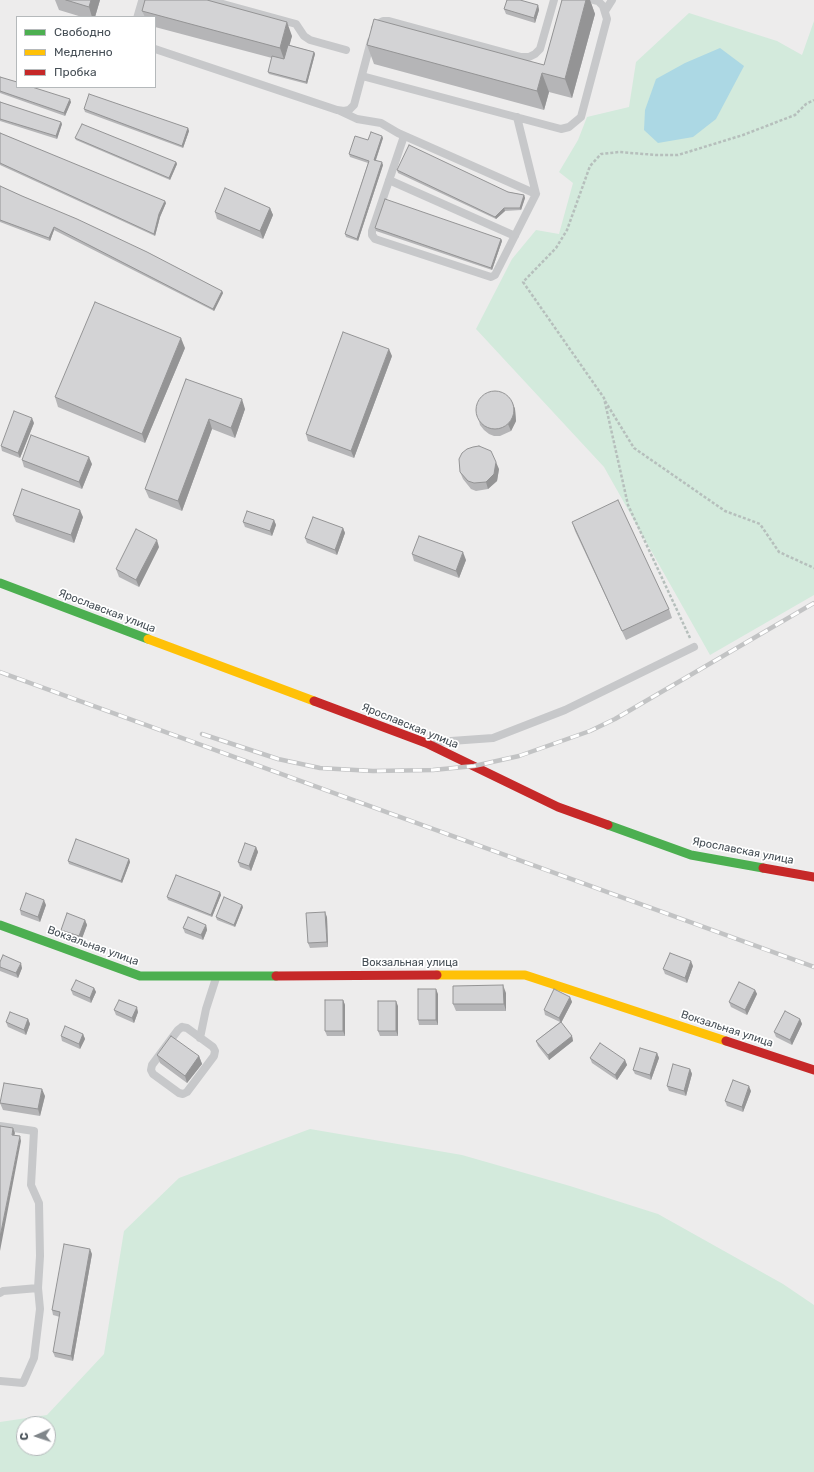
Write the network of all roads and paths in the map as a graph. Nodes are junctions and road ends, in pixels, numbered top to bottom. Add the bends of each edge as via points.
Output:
1 (146, 0) edge
2 (208, 0) edge
3 (554, 0) edge
4 (594, 0) edge
5 (612, 0) edge
6 (606, 11) junction
7 (140, 16) edge
8 (156, 49) edge
9 (346, 50) dead end
10 (362, 76) junction
11 (814, 100) edge
12 (337, 110) junction
13 (517, 117) junction
14 (404, 136) junction
15 (389, 180) junction
16 (536, 194) junction
17 (515, 236) junction
18 (604, 398) junction
19 (814, 568) edge
20 (0, 583) edge
21 (694, 647) joint
22 (426, 743) junction
23 (814, 877) edge
24 (0, 925) edge
25 (216, 977) junction
26 (200, 1038) junction
27 (814, 1070) edge
28 (0, 1126) edge
29 (38, 1288) junction
30 (0, 1293) edge
31 (0, 1381) edge

1 - 7 street
2 - 9 lane via 296,24 310,40
3 - 10 lane via 540,49 529,57 383,21 375,27
4 - 6 lane
5 - 6 lane
6 - 13 lane via 607,19 581,117 569,127 561,129
8 - 12 lane
10 - 12 lane via 354,106 349,110
10 - 13 lane
11 - 18 path via 795,115 743,135 678,155 619,152 601,154 590,166 567,230 556,248 523,282
12 - 14 lane via 357,119 381,123
13 - 16 lane
14 - 15 lane
14 - 16 lane
15 - 17 lane
15 - 17 lane via 372,231 375,239 490,278 495,274
16 - 17 lane
18 - 19 path via 634,448 725,511 760,524 778,552
18 - 21 path via 628,505
20 - 22 main road, Ярославская улица
21 - 22 lane via 565,710 493,738
22 - 23 main road, Ярославская улица via 558,807 691,855
24 - 25 main road, Вокзальная улица via 140,976
25 - 26 lane
25 - 27 main road, Вокзальная улица via 525,975
26 - 26 lane via 213,1047 214,1056 187,1092 179,1093 153,1074 152,1065 178,1030 182,1027 187,1028
28 - 29 lane via 34,1131 31,1185 39,1203
29 - 30 lane
29 - 31 lane via 40,1309 34,1358 29,1371 23,1383

